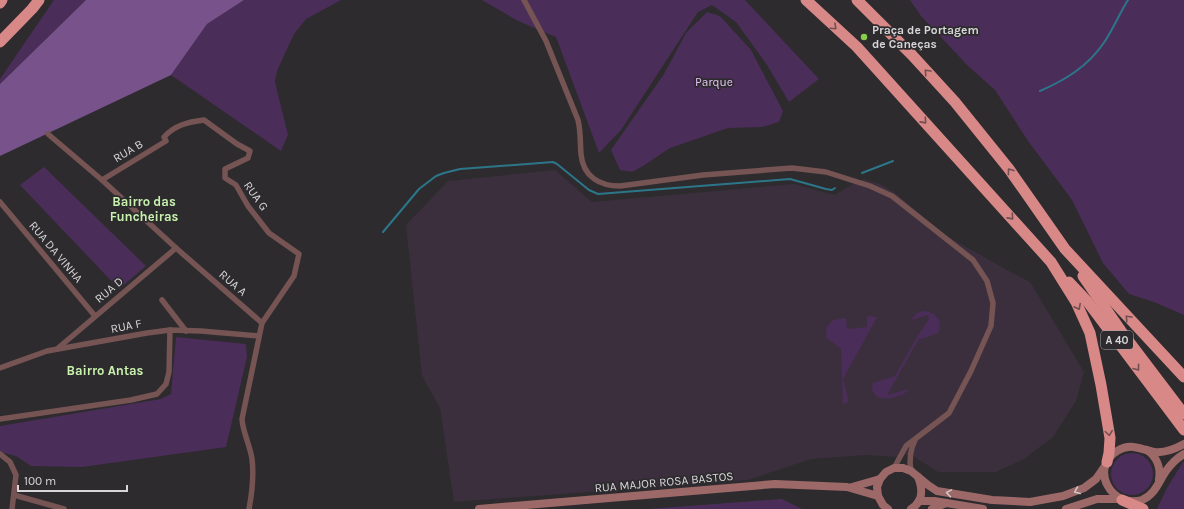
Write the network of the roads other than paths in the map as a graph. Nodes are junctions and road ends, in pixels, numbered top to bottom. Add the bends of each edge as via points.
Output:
1 (2, 0) edge
2 (29, 0) edge
3 (38, 0) edge
4 (524, 0) edge
5 (806, 0) edge
6 (857, 0) edge
7 (0, 3) edge
8 (0, 36) edge
9 (0, 42) edge
10 (48, 134) dead end
11 (166, 141) joint
12 (102, 180) junction
13 (0, 202) edge
14 (176, 248) junction
15 (1065, 249) junction
16 (1051, 262) junction
17 (162, 300) dead end
18 (95, 316) junction
19 (262, 323) junction
20 (170, 330) junction
21 (186, 331) junction
22 (259, 336) junction
23 (57, 349) junction
24 (0, 368) edge
25 (1184, 377) edge
26 (0, 419) edge
27 (1182, 422) edge
28 (917, 437) junction
29 (1184, 444) edge
30 (1142, 448) junction
31 (0, 454) edge
32 (1184, 454) edge
33 (1106, 464) junction
34 (894, 468) junction
35 (911, 470) junction
36 (918, 476) junction
37 (880, 478) junction
38 (1157, 486) junction
39 (851, 487) junction
40 (14, 495) junction
41 (878, 496) junction
42 (1120, 499) junction
43 (919, 501) junction
44 (948, 503) junction
45 (884, 508) edge
46 (12, 509) edge
47 (64, 509) edge
48 (249, 509) edge
49 (479, 509) edge
50 (911, 509) edge
51 (932, 509) edge
52 (983, 509) edge
53 (1066, 509) edge
54 (1143, 509) edge

1 - 7 highway
2 - 8 highway
3 - 9 highway
4 - 28 street via 546,41 578,120 582,162 589,175 597,181 609,186 620,186 703,175 792,168 826,172 892,196 973,260 987,281 993,303 991,326 949,413
5 -> 16 highway via 857,47
15 -> 6 highway via 1005,164 976,128 917,61
10 - 12 street, RUA A
11 - 12 street, RUA B
11 - 19 street, RUA G via 164,137 180,125 204,120 250,151 248,158 225,169 225,178 236,185 248,206 269,233 299,254 294,276
12 - 14 street, RUA A
13 - 18 street, RUA DA VINHA
14 - 18 street, RUA D
14 - 19 street, RUA A
25 -> 15 highway
15 - 27 highway, A 40
16 -> 27 highway, A 40 via 1087,301
16 -> 33 highway via 1076,302 1090,333 1110,438 1110,453
17 - 21 street
18 - 23 street, RUA D
19 - 22 street
20 - 21 street, RUA F
20 - 23 street, RUA F
20 - 26 street via 169,372 166,384 157,394
21 - 22 street, RUA F
22 - 48 street via 242,419 252,458 253,476
23 - 24 street, RUA F
28 - 34 street via 906,446
28 - 35 street via 911,447
29 - 30 main road via 1155,452
30 - 33 main road via 1124,447 1114,453
30 - 38 main road via 1152,454 1158,463 1160,474
31 - 40 street via 10,462 16,475
32 - 38 main road via 1171,465
33 -> 36 main road via 1096,479 1084,488 1058,498 1030,502 992,500 937,491
33 - 42 main road via 1106,484 1110,492
34 - 35 main road
34 - 37 main road
35 - 36 main road
36 - 43 main road via 922,489
37 - 39 main road
37 - 41 main road
38 - 42 main road via 1143,500 1135,502
39 - 41 main road
39 - 49 main road, RUA MAJOR ROSA BASTOS via 775,484
40 - 46 street
40 - 47 street
41 - 45 main road
42 - 53 main road via 1097,499
42 - 54 highway
43 - 44 main road
43 - 50 main road
44 - 51 main road
44 - 52 main road

